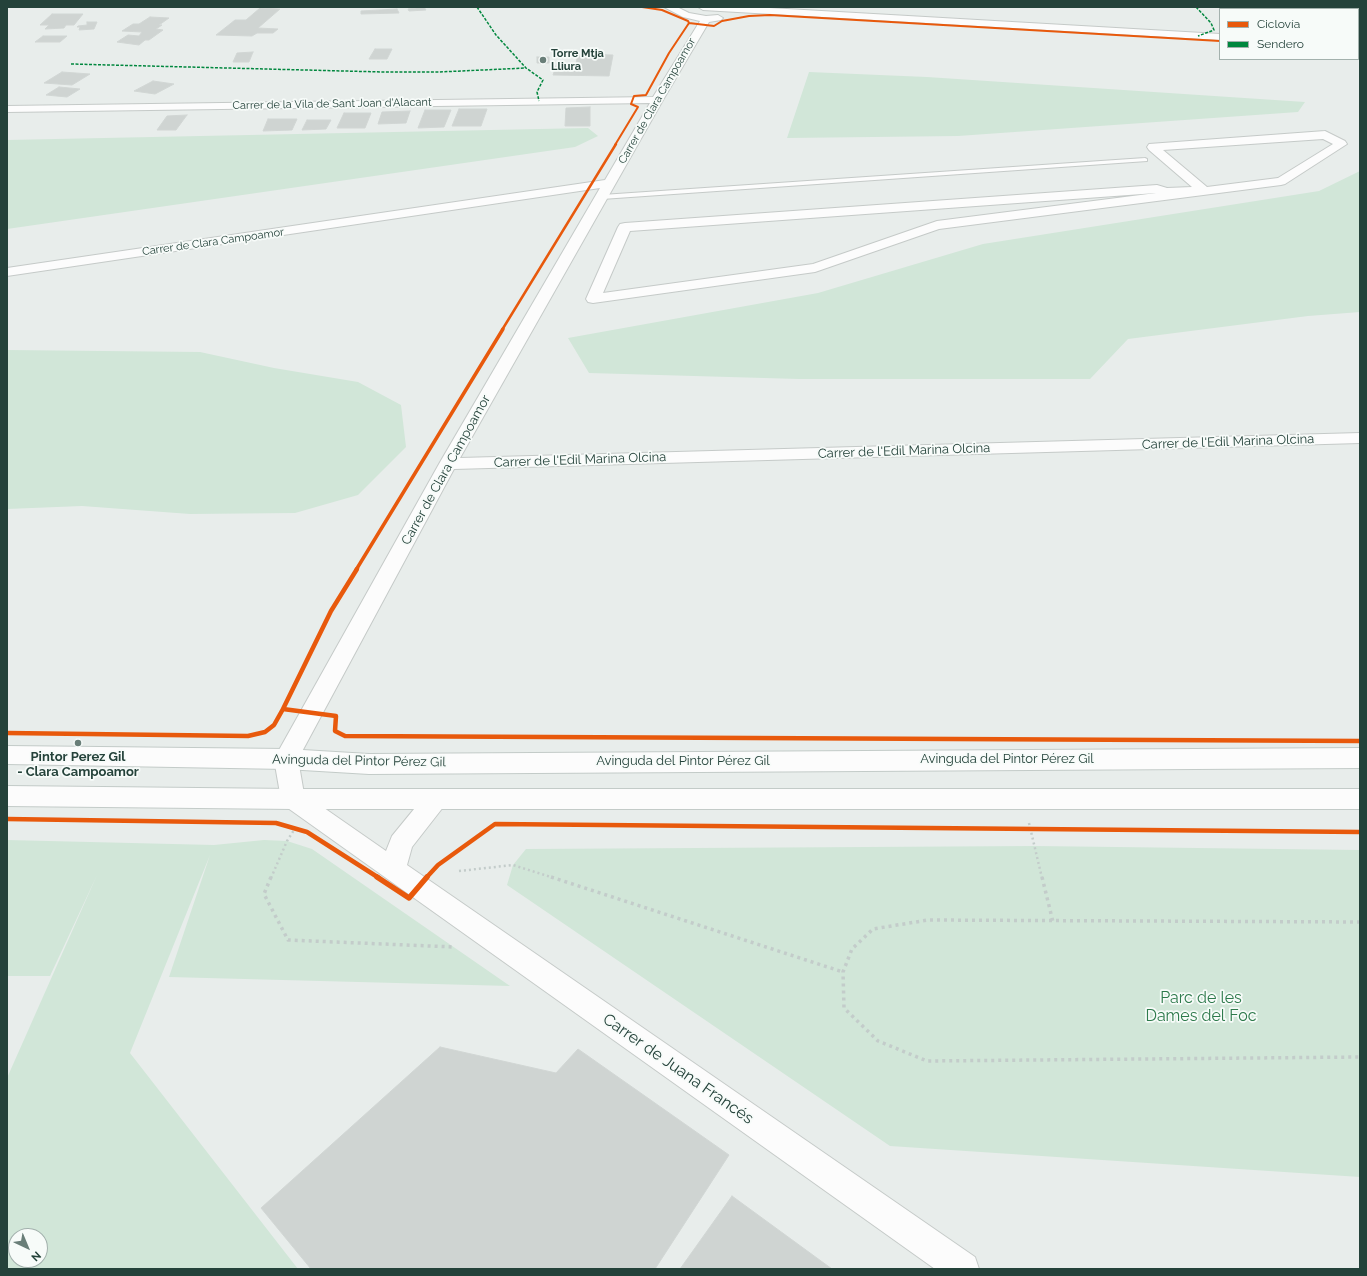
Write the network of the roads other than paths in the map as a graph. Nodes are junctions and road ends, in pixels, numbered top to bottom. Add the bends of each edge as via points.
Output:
1 (669, 7) edge
2 (705, 13) edge
3 (1219, 37) edge
4 (657, 100) junction
5 (7, 109) edge
6 (1145, 160) dead end
7 (606, 190) junction
8 (1204, 191) joint
9 (7, 272) edge
10 (1360, 438) edge
11 (448, 464) junction
12 (7, 755) edge
13 (1360, 758) edge
14 (286, 759) junction
15 (7, 796) edge
16 (293, 799) junction
17 (436, 799) junction
18 (1360, 799) edge
19 (392, 869) junction
20 (963, 1269) edge

1 - 2 street via 686,15
2 - 3 street via 755,10
2 - 4 street, Carrer de Clara Campoamor
4 - 5 street, Carrer de la Vila de Sant Joan d'Alacant
4 - 7 street, Carrer de Clara Campoamor
6 - 7 lane
7 - 9 street, Carrer de Clara Campoamor
7 - 11 street, Carrer de Clara Campoamor
8 - 8 street via 1153,147 1325,135 1341,144 1281,181 938,225 815,268 593,299 625,227 1157,189 1166,192
10 - 11 street, Carrer de l'Edil Marina Olcina
11 - 14 street, Carrer de Clara Campoamor
12 - 14 main road, Avinguda del Pintor Pérez Gil
13 - 14 main road, Avinguda del Pintor Pérez Gil via 368,764
14 - 16 street
15 - 16 main road
16 - 17 main road
16 - 19 street, Carrer de Juana Francés
17 - 18 main road
17 - 19 street via 401,843
19 - 20 street, Carrer de Juana Francés

